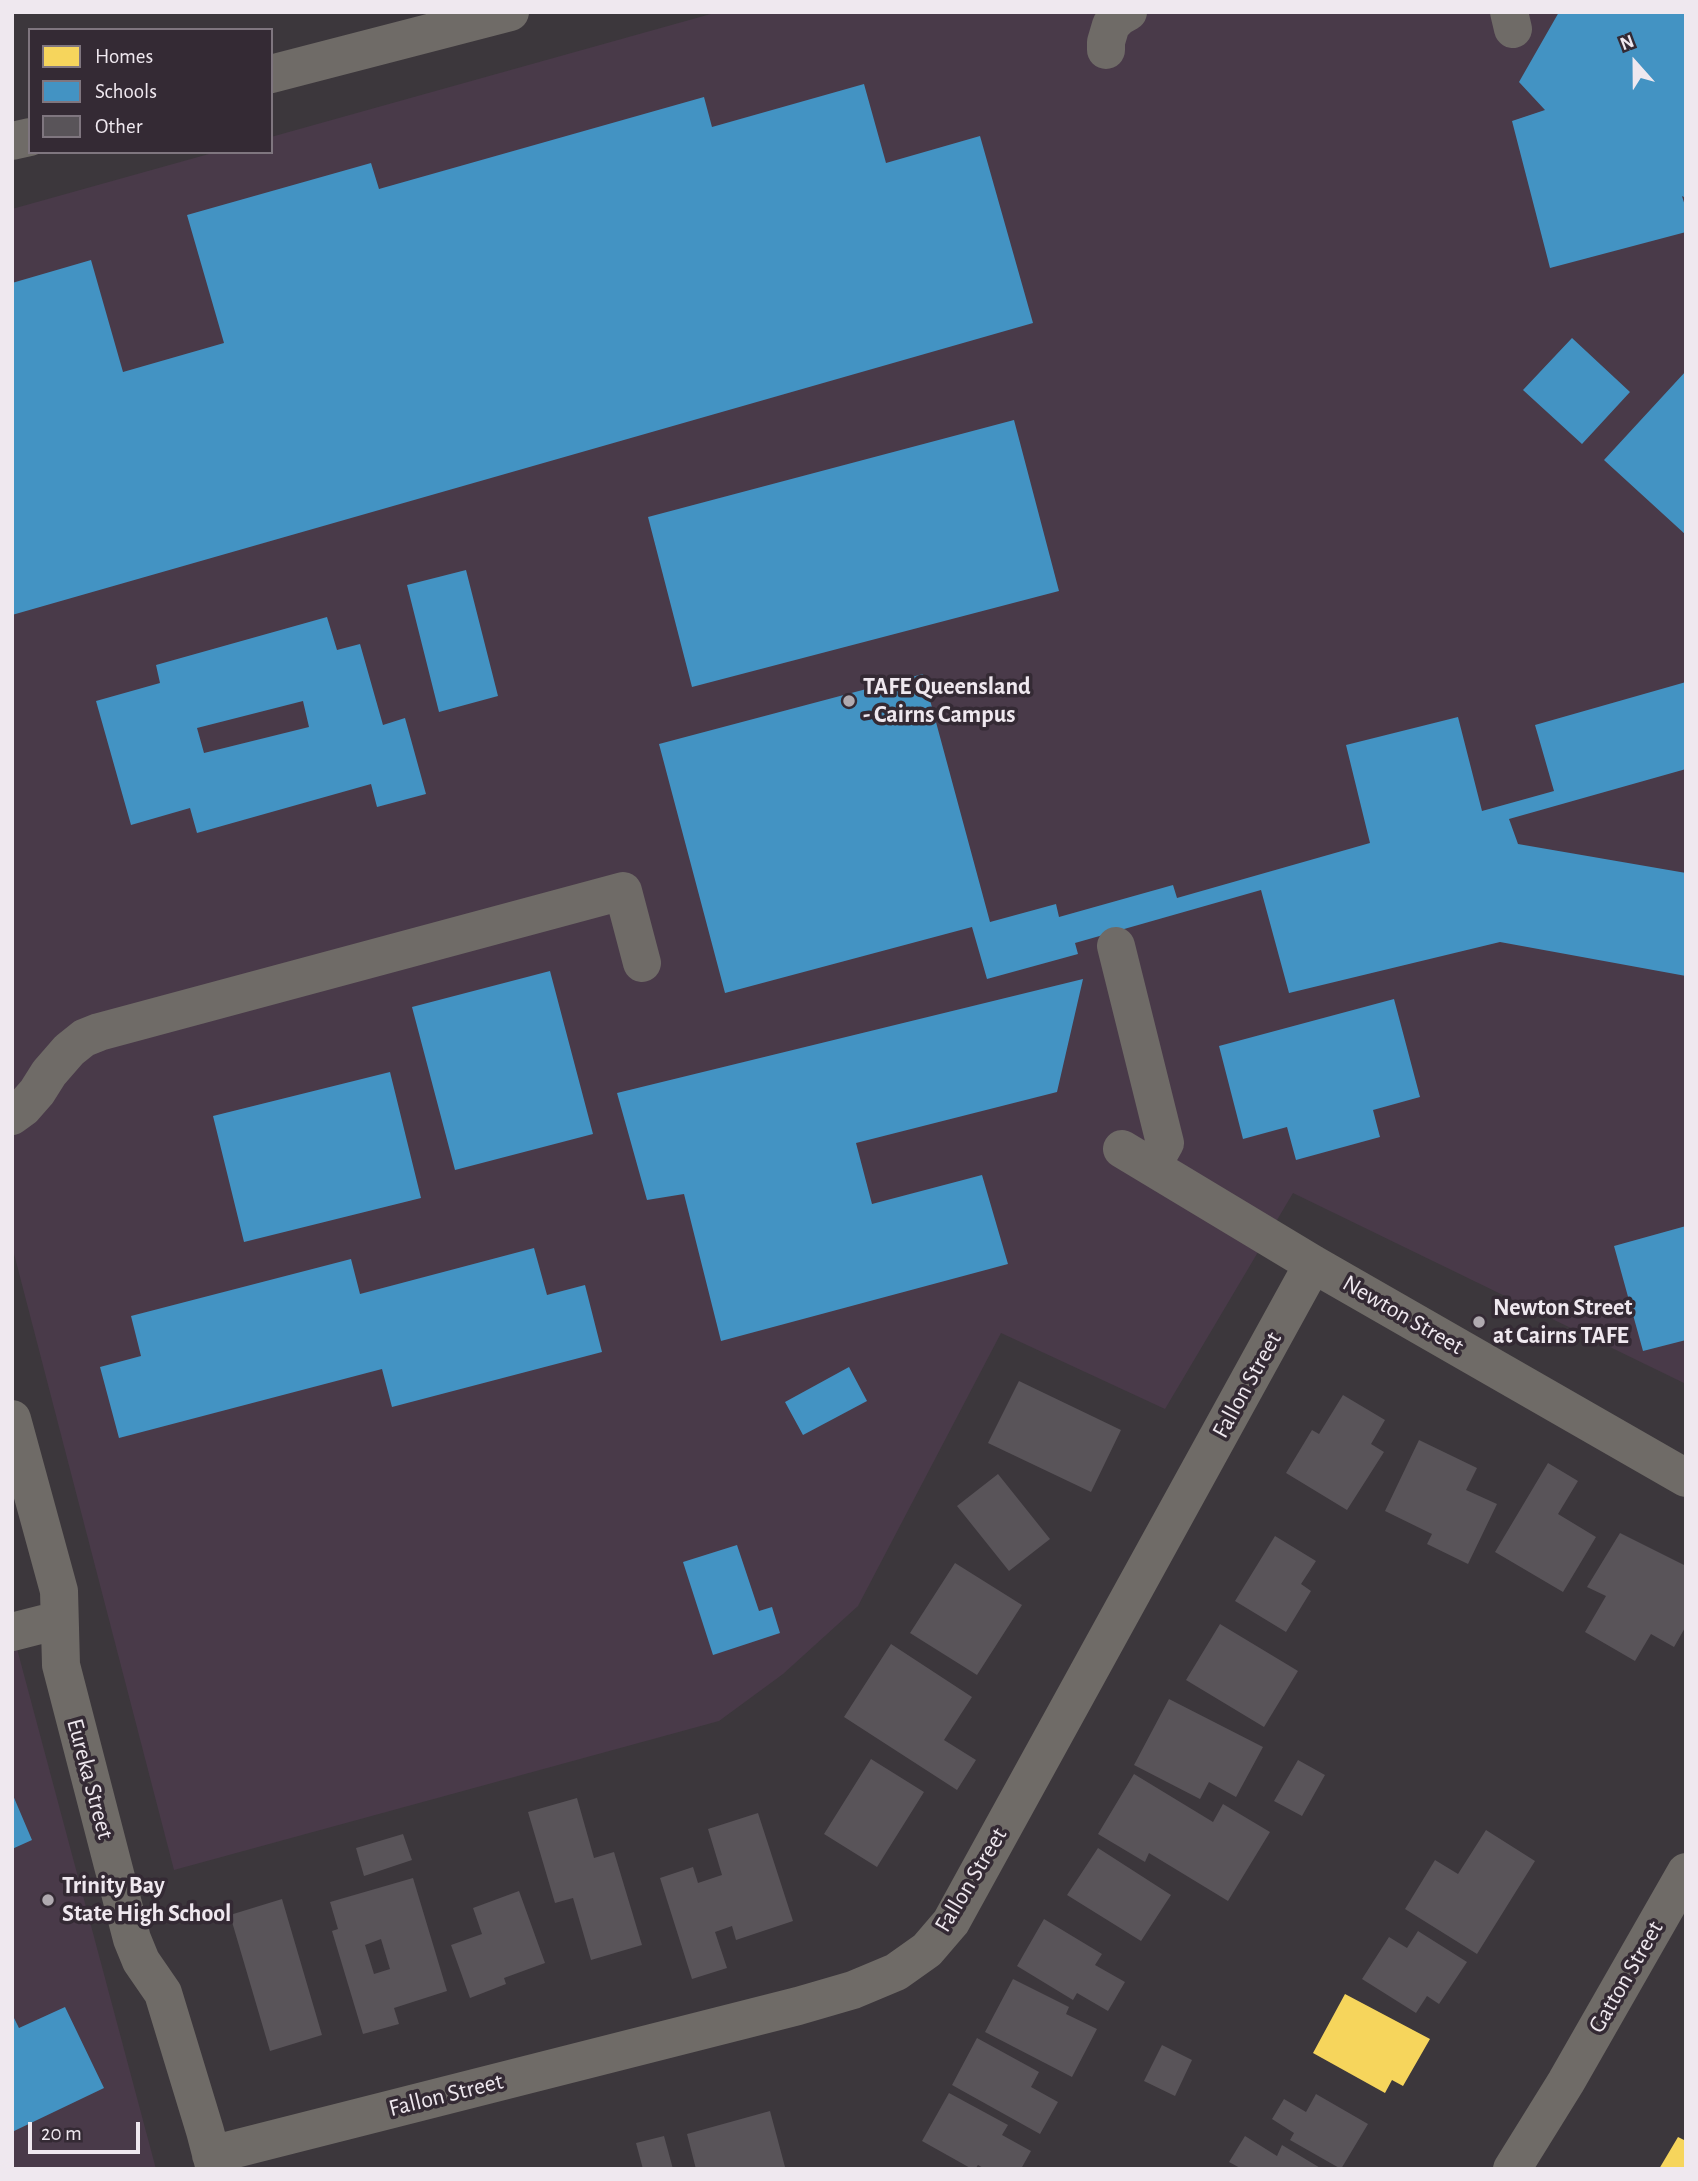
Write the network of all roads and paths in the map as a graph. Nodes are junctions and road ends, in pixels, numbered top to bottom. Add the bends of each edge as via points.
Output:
1 (510, 12) edge
2 (1128, 12) edge
3 (1107, 50) dead end
4 (273, 73) edge
5 (1116, 946) dead end
6 (642, 963) dead end
7 (12, 1116) edge
8 (1313, 1264) junction
9 (12, 1419) edge
10 (1686, 1478) edge
11 (59, 1620) junction
12 (12, 1632) edge
13 (1686, 1872) edge
14 (1566, 2082) junction
15 (213, 2162) edge
16 (1512, 2169) edge
17 (1528, 2169) edge

1 - 4 street
2 - 3 street via 1111,25
5 - 8 street, Newton Street via 1166,1143 1137,1158
6 - 7 street via 623,891 99,1032 69,1050
8 - 10 street, Newton Street
8 - 15 street, Fallon Street via 951,1922 927,1950 896,1972 853,1990
9 - 11 street, Eureka Street via 59,1591
11 - 12 street
11 - 15 street, Eureka Street via 61,1665 132,1940 163,1993
13 - 14 street, Gatton Street
14 - 16 street, Gatton Street
14 - 17 street, Gatton Street

